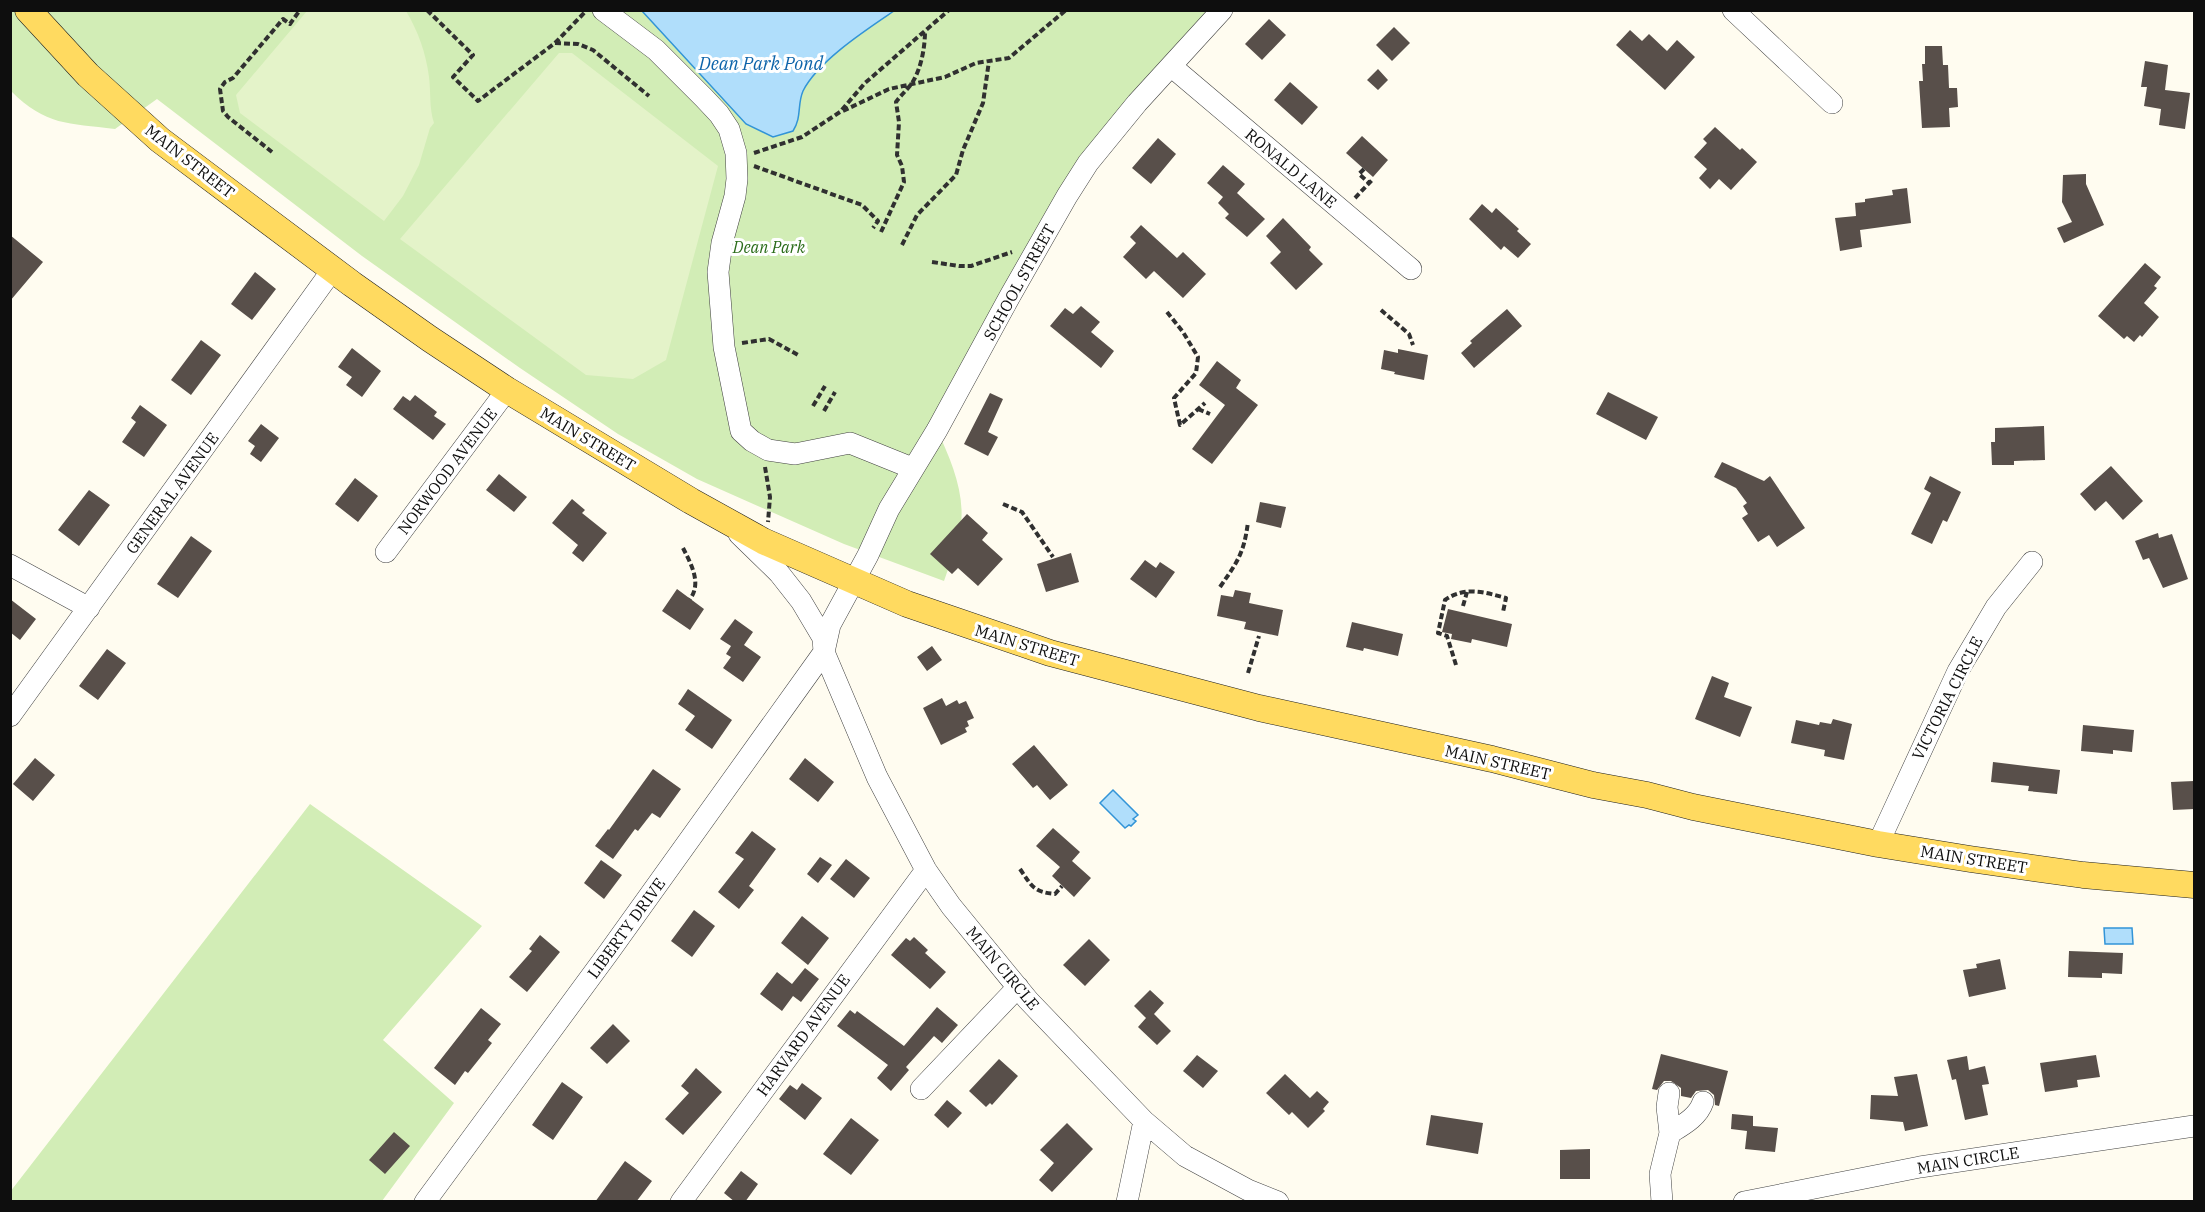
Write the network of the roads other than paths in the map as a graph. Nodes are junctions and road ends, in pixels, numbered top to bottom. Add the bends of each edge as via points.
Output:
1 (28, 10) edge
2 (603, 10) edge
3 (1222, 10) edge
4 (1733, 10) edge
5 (1171, 66) junction
6 (1832, 103) dead end
7 (333, 269) junction
8 (1411, 269) dead end
9 (507, 390) junction
10 (912, 468) junction
11 (718, 516) junction
12 (386, 552) dead end
13 (2032, 562) dead end
14 (10, 565) edge
15 (855, 580) junction
16 (89, 608) junction
17 (824, 652) junction
18 (10, 716) edge
19 (1878, 843) junction
20 (926, 870) junction
21 (2194, 885) edge
22 (1018, 987) junction
23 (921, 1089) dead end
24 (1669, 1093) dead end
25 (1703, 1102) dead end
26 (1144, 1121) junction
27 (2194, 1126) edge
28 (1670, 1133) junction
29 (1808, 1195) edge
30 (425, 1202) edge
31 (681, 1202) edge
32 (1126, 1202) edge
33 (1278, 1202) edge
34 (1662, 1202) edge
35 (1744, 1202) edge

1 - 7 main road, MAIN STREET via 88,75 160,140
2 - 10 street via 656,50 729,129 737,159 737,179 718,272 724,347 741,431 768,450 795,454 850,444
3 - 5 street, SCHOOL STREET
4 - 6 street
5 - 8 street, RONALD LANE
5 - 10 street, SCHOOL STREET via 1088,163
7 - 9 main road, MAIN STREET
7 - 16 street, GENERAL AVENUE
9 - 11 main road, MAIN STREET
9 - 12 street, NORWOOD AVENUE
10 - 15 street, SCHOOL STREET
11 - 15 main road, MAIN STREET via 763,541
11 - 17 street, MAIN CIRCLE via 755,548 793,591 823,638
13 - 19 street, VICTORIA CIRCLE via 1996,608 1958,671
14 - 16 street
15 - 17 street via 830,625
15 - 19 main road, MAIN STREET via 932,614 1050,653 1259,708 1693,807
16 - 18 street, GENERAL AVENUE
17 - 20 street, MAIN CIRCLE via 877,777
17 - 30 street, LIBERTY DRIVE
19 - 21 main road, MAIN STREET via 2083,875
20 - 22 street, MAIN CIRCLE
20 - 31 street, HARVARD AVENUE
22 - 23 street
22 - 26 street, MAIN CIRCLE
24 - 28 street
25 - 28 street via 1700,1110
26 - 32 street
26 - 33 street, MAIN CIRCLE via 1185,1156
27 - 29 street, MAIN CIRCLE via 1920,1167
28 - 34 street via 1660,1174
29 - 35 street, MAIN CIRCLE

